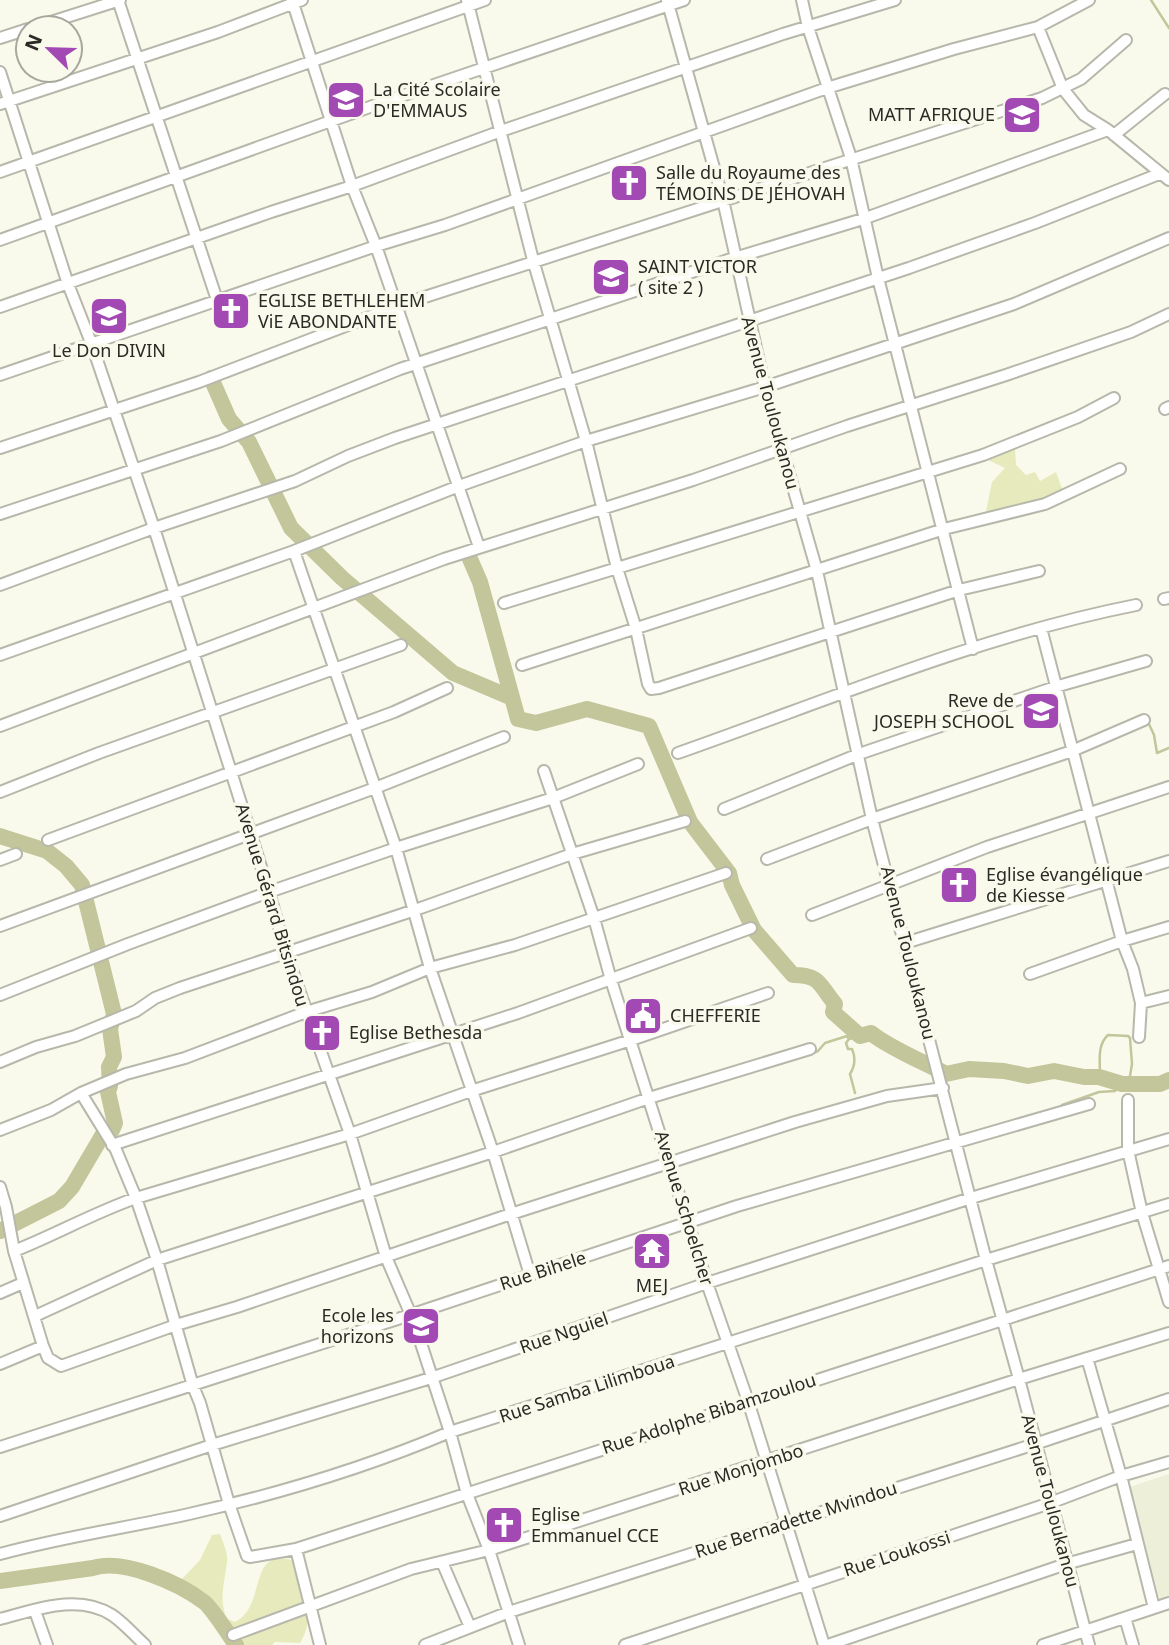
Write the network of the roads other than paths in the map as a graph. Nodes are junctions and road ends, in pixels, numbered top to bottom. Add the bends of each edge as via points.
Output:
1 (119, 0) edge
2 (485, 0) edge
3 (684, 0) edge
4 (802, 0) edge
5 (895, 0) edge
6 (1089, 0) edge
7 (296, 1) edge
8 (668, 2) edge
9 (468, 3) edge
10 (76, 14) edge
11 (808, 27) junction
12 (1038, 27) junction
13 (1126, 40) dead end
14 (137, 58) junction
15 (312, 61) junction
16 (484, 67) junction
17 (685, 69) junction
18 (0, 72) edge
19 (827, 88) junction
20 (1063, 89) junction
21 (1165, 94) dead end
22 (5, 103) edge
23 (157, 118) junction
24 (331, 121) junction
25 (501, 131) junction
26 (1111, 132) junction
27 (703, 133) junction
28 (851, 158) junction
29 (28, 162) junction
30 (0, 172) edge
31 (1164, 177) edge
32 (177, 178) junction
33 (352, 186) junction
34 (519, 198) junction
35 (723, 200) junction
36 (863, 219) junction
37 (47, 223) junction
38 (1169, 238) edge
39 (196, 239) junction
40 (0, 240) edge
41 (376, 246) junction
42 (735, 258) junction
43 (533, 260) junction
44 (878, 278) junction
45 (68, 284) junction
46 (217, 300) junction
47 (397, 306) junction
48 (0, 307) edge
49 (1169, 314) edge
50 (550, 318) junction
51 (749, 322) junction
52 (896, 344) junction
53 (92, 345) junction
54 (416, 364) junction
55 (0, 376) edge
56 (568, 379) junction
57 (765, 387) junction
58 (1114, 398) dead end
59 (911, 404) junction
60 (113, 409) junction
61 (436, 423) junction
62 (586, 442) junction
63 (0, 448) edge
64 (782, 449) junction
65 (134, 469) junction
66 (1120, 469) dead end
67 (928, 471) junction
68 (458, 486) junction
69 (602, 507) junction
70 (799, 513) junction
71 (0, 514) edge
72 (154, 528) junction
73 (944, 529) junction
74 (480, 547) junction
75 (294, 551) junction
76 (617, 568) junction
77 (817, 571) junction
78 (1039, 571) dead end
79 (0, 585) edge
80 (958, 590) junction
81 (174, 593) junction
82 (504, 603) dead end
83 (1136, 605) dead end
84 (315, 609) junction
85 (1041, 628) junction
86 (636, 629) junction
87 (831, 633) junction
88 (401, 645) dead end
89 (974, 649) junction
90 (193, 654) junction
91 (0, 655) edge
92 (1146, 661) dead end
93 (522, 665) dead end
94 (334, 667) junction
95 (1055, 687) junction
96 (447, 688) dead end
97 (845, 693) junction
98 (212, 713) junction
99 (1144, 720) dead end
100 (0, 726) edge
101 (355, 727) junction
102 (504, 737) dead end
103 (1072, 751) junction
104 (678, 753) dead end
105 (859, 754) junction
106 (638, 764) dead end
107 (544, 771) dead end
108 (231, 773) junction
109 (1169, 787) edge
110 (375, 788) junction
111 (0, 792) edge
112 (553, 798) junction
113 (723, 808) dead end
114 (1088, 812) junction
115 (872, 818) junction
116 (685, 821) dead end
117 (250, 834) junction
118 (48, 840) dead end
119 (396, 848) junction
120 (16, 854) dead end
121 (572, 854) junction
122 (767, 859) dead end
123 (0, 860) edge
124 (1169, 861) edge
125 (726, 873) dead end
126 (1106, 880) junction
127 (891, 883) junction
128 (269, 892) junction
129 (415, 910) junction
130 (812, 915) dead end
131 (594, 918) junction
132 (0, 926) edge
133 (1169, 927) edge
134 (751, 928) dead end
135 (1122, 941) junction
136 (905, 943) junction
137 (286, 953) junction
138 (430, 968) junction
139 (1030, 974) dead end
140 (611, 980) junction
141 (768, 993) dead end
142 (0, 995) edge
143 (1169, 996) edge
144 (1141, 1003) junction
145 (306, 1012) junction
146 (453, 1035) junction
147 (1139, 1037) dead end
148 (631, 1040) junction
149 (810, 1049) dead end
150 (0, 1062) edge
151 (328, 1074) junction
152 (943, 1088) junction
153 (471, 1091) junction
154 (81, 1093) junction
155 (649, 1098) junction
156 (1128, 1100) dead end
157 (1089, 1104) dead end
158 (0, 1130) edge
159 (350, 1133) junction
160 (1169, 1139) edge
161 (956, 1142) junction
162 (112, 1145) junction
163 (1128, 1150) junction
164 (493, 1152) junction
165 (670, 1164) junction
166 (0, 1189) edge
167 (368, 1191) junction
168 (136, 1198) junction
169 (971, 1198) junction
170 (1169, 1204) edge
171 (1142, 1213) junction
172 (511, 1214) junction
173 (689, 1222) junction
174 (14, 1251) junction
175 (386, 1257) junction
176 (157, 1260) junction
177 (985, 1260) junction
178 (1164, 1267) edge
179 (530, 1275) junction
180 (23, 1283) junction
181 (707, 1283) junction
182 (0, 1293) edge
183 (1169, 1302) edge
184 (410, 1315) junction
185 (35, 1316) junction
186 (1003, 1318) junction
187 (176, 1325) junction
188 (1169, 1333) edge
189 (727, 1344) junction
190 (43, 1346) junction
191 (1087, 1358) junction
192 (0, 1364) edge
193 (431, 1378) junction
194 (1019, 1379) junction
195 (193, 1386) junction
196 (1169, 1399) edge
197 (748, 1401) junction
198 (1104, 1420) junction
199 (450, 1433) junction
200 (1035, 1444) junction
201 (212, 1445) junction
202 (0, 1447) edge
203 (767, 1462) junction
204 (1169, 1462) edge
205 (1121, 1476) junction
206 (467, 1494) junction
207 (1050, 1503) junction
208 (229, 1504) junction
209 (0, 1516) edge
210 (787, 1523) junction
211 (1137, 1544) junction
212 (296, 1549) junction
213 (489, 1550) junction
214 (0, 1554) edge
215 (442, 1562) junction
216 (1066, 1564) junction
217 (805, 1584) junction
218 (1169, 1603) edge
219 (310, 1608) junction
220 (1153, 1608) junction
221 (35, 1611) junction
222 (509, 1612) junction
223 (1125, 1618) junction
224 (0, 1619) edge
225 (470, 1627) junction
226 (1085, 1632) junction
227 (233, 1635) dead end
228 (47, 1645) edge
229 (145, 1645) edge
230 (320, 1645) edge
231 (425, 1645) edge
232 (519, 1645) edge
233 (625, 1645) edge
234 (826, 1645) edge
235 (1043, 1645) edge
236 (1088, 1645) edge
237 (1133, 1645) edge

1 - 10 street
1 - 14 street
2 - 9 street
3 - 8 street
4 - 11 street
5 - 11 street
6 - 12 street
7 - 14 street
7 - 15 street
8 - 16 street
8 - 17 street, Avenue Touloukanou
9 - 15 street
9 - 16 street
11 - 17 street
11 - 19 street
12 - 19 street
12 - 20 street
13 - 20 street
14 - 22 street
14 - 23 street
15 - 23 street
15 - 24 street
16 - 24 street
16 - 25 street
17 - 25 street
17 - 27 street, Avenue Touloukanou
18 - 22 street, Avenue Gérard Bitsindou
19 - 27 street
19 - 28 street
20 - 26 street via 1084,115
20 - 28 street
21 - 26 street
22 - 29 street, Avenue Gérard Bitsindou
23 - 29 street
23 - 32 street
24 - 32 street
24 - 33 street
25 - 33 street
25 - 34 street
26 - 31 street
26 - 36 street
27 - 34 street
27 - 35 street, Avenue Touloukanou
28 - 35 street
28 - 36 street
29 - 30 street
29 - 37 street, Avenue Gérard Bitsindou
31 - 44 street
32 - 37 street
32 - 39 street
33 - 39 street
33 - 41 street
34 - 41 street
34 - 43 street
35 - 42 street, Avenue Touloukanou
35 - 43 street
36 - 42 street
36 - 44 street
37 - 40 street
37 - 45 street, Avenue Gérard Bitsindou
38 - 52 street via 1014,304
39 - 45 street
39 - 46 street
41 - 46 street
41 - 47 street
42 - 50 street
42 - 51 street, Avenue Touloukanou
43 - 47 street
43 - 50 street
44 - 51 street
44 - 52 street
45 - 48 street
45 - 53 street, Avenue Gérard Bitsindou
46 - 53 street
47 - 54 street
47 - 60 street via 199,382
49 - 59 street via 1006,375
50 - 54 street
50 - 56 street
51 - 56 street
51 - 57 street, Avenue Touloukanou
52 - 57 street
52 - 59 street
53 - 55 street
53 - 60 street, Avenue Gérard Bitsindou
54 - 61 street
54 - 65 street via 275,421
56 - 61 street
56 - 62 street
57 - 62 street
57 - 64 street, Avenue Touloukanou
58 - 67 street via 983,455
59 - 64 street
59 - 67 street
60 - 63 street
60 - 65 street, Avenue Gérard Bitsindou
61 - 68 street
61 - 72 street via 296,481
62 - 68 street
62 - 69 street
64 - 69 street
64 - 70 street, Avenue Touloukanou
65 - 71 street
65 - 72 street, Avenue Gérard Bitsindou
66 - 73 street via 1045,504
67 - 70 street
67 - 73 street
68 - 74 street
68 - 75 street
69 - 74 street
69 - 76 street
70 - 76 street
70 - 77 street, Avenue Touloukanou
72 - 79 street
72 - 81 street, Avenue Gérard Bitsindou
73 - 77 street
73 - 80 street
74 - 84 street
75 - 81 street
75 - 84 street
76 - 82 street
76 - 86 street
77 - 86 street
77 - 87 street, Avenue Touloukanou
78 - 80 street
80 - 87 street
80 - 89 street
81 - 90 street, Avenue Gérard Bitsindou
81 - 91 street
83 - 85 street
84 - 90 street
84 - 94 street
85 - 89 street
85 - 95 street
86 - 87 street via 651,689
86 - 93 street
87 - 97 street, Avenue Touloukanou
88 - 94 street
89 - 97 street
90 - 98 street, Avenue Gérard Bitsindou
90 - 100 street
92 - 95 street
94 - 98 street
94 - 101 street
95 - 103 street
95 - 105 street
96 - 101 street
97 - 104 street
97 - 105 street, Avenue Touloukanou
98 - 108 street, Avenue Gérard Bitsindou
98 - 111 street
99 - 103 street
101 - 108 street
101 - 110 street
102 - 110 street
103 - 114 street
103 - 115 street
105 - 113 street
105 - 115 street, Avenue Touloukanou
106 - 112 street
107 - 112 street, Avenue Schoelcher
108 - 117 street, Avenue Gérard Bitsindou
108 - 118 street
109 - 114 street
110 - 117 street
110 - 119 street
112 - 119 street
112 - 121 street, Avenue Schoelcher
114 - 126 street
114 - 127 street
115 - 122 street
115 - 127 street, Avenue Touloukanou
116 - 121 street
117 - 128 street, Avenue Gérard Bitsindou
117 - 132 street
119 - 128 street
119 - 129 street
120 - 123 street
121 - 129 street
121 - 131 street, Avenue Schoelcher
124 - 126 street
125 - 131 street
126 - 135 street
126 - 136 street
127 - 130 street
127 - 136 street, Avenue Touloukanou
128 - 137 street, Avenue Gérard Bitsindou
128 - 142 street
129 - 137 street
129 - 138 street
131 - 138 street via 515,946
131 - 140 street, Avenue Schoelcher
133 - 135 street
134 - 140 street
135 - 139 street
135 - 144 street
136 - 152 street, Avenue Touloukanou
137 - 145 street, Avenue Gérard Bitsindou
137 - 150 street via 180,988 136,1011
138 - 145 street
138 - 146 street
140 - 146 street
140 - 148 street, Avenue Schoelcher
141 - 148 street
143 - 144 street
144 - 147 street
145 - 151 street, Avenue Gérard Bitsindou
145 - 154 street
146 - 151 street
146 - 153 street
148 - 153 street
148 - 155 street, Avenue Schoelcher
149 - 155 street
151 - 159 street, Avenue Gérard Bitsindou
151 - 162 street
152 - 161 street, Avenue Touloukanou
152 - 165 street via 887,1096
153 - 159 street
153 - 164 street
154 - 158 street
154 - 162 street
155 - 164 street
155 - 165 street, Avenue Schoelcher
156 - 163 street
157 - 161 street, Rue Bihele
159 - 167 street, Avenue Gérard Bitsindou
159 - 168 street
160 - 163 street, Rue Nguiel
161 - 169 street, Avenue Touloukanou
161 - 173 street, Rue Bihele
162 - 168 street
163 - 169 street, Rue Nguiel
163 - 171 street
164 - 167 street
164 - 172 street
165 - 172 street
165 - 173 street, Avenue Schoelcher
166 - 174 street
167 - 175 street, Avenue Gérard Bitsindou
167 - 176 street
168 - 174 street
168 - 176 street
169 - 177 street, Avenue Touloukanou
169 - 181 street, Rue Nguiel
170 - 171 street, Rue Samba Lilimboua
171 - 177 street, Rue Samba Lilimboua
171 - 178 street
172 - 175 street
172 - 179 street
173 - 179 street, Rue Bihele
173 - 181 street, Avenue Schoelcher
174 - 180 street
175 - 184 street, Avenue Gérard Bitsindou
175 - 187 street
176 - 185 street
176 - 187 street
177 - 186 street, Avenue Touloukanou
177 - 189 street, Rue Samba Lilimboua
178 - 183 street
178 - 186 street, Rue Adolphe Bibamzoulou
179 - 184 street, Rue Bihele
180 - 182 street
180 - 185 street
181 - 189 street, Avenue Schoelcher
181 - 193 street, Rue Nguiel
184 - 193 street, Avenue Gérard Bitsindou
184 - 195 street, Rue Bihele
185 - 190 street
186 - 194 street, Avenue Touloukanou
186 - 197 street, Rue Adolphe Bibamzoulou
187 - 190 street via 61,1366 48,1358
187 - 195 street
188 - 191 street, Rue Monjombo
189 - 197 street, Avenue Schoelcher
189 - 199 street, Rue Samba Lilimboua
190 - 192 street
191 - 194 street, Rue Monjombo
191 - 198 street
193 - 199 street, Avenue Gérard Bitsindou
193 - 201 street, Rue Nguiel
194 - 200 street, Avenue Touloukanou
194 - 203 street, Rue Monjombo
195 - 201 street
195 - 202 street, Rue Bihele
196 - 198 street, Rue Bernadette Mvindou
197 - 203 street, Avenue Schoelcher
197 - 206 street, Rue Adolphe Bibamzoulou
198 - 200 street, Rue Bernadette Mvindou
198 - 205 street
199 - 206 street, Avenue Gérard Bitsindou
199 - 208 street, Rue Samba Lilimboua via 312,1483
200 - 207 street, Avenue Touloukanou
200 - 210 street, Rue Bernadette Mvindou
201 - 208 street
201 - 209 street, Rue Nguiel
203 - 210 street, Avenue Schoelcher
203 - 213 street, Rue Monjombo
204 - 205 street, Rue Loukossi
205 - 207 street, Rue Loukossi
205 - 211 street
206 - 212 street, Rue Adolphe Bibamzoulou
206 - 213 street, Avenue Gérard Bitsindou
207 - 216 street, Avenue Touloukanou
207 - 217 street, Rue Loukossi
208 - 212 street, Rue Adolphe Bibamzoulou via 247,1556
208 - 214 street, Rue Samba Lilimboua
210 - 217 street, Avenue Schoelcher
210 - 222 street, Rue Bernadette Mvindou
211 - 216 street
211 - 220 street
212 - 219 street
213 - 215 street, Rue Monjombo
213 - 222 street, Avenue Gérard Bitsindou
215 - 219 street, Rue Monjombo via 411,1569
215 - 225 street
216 - 226 street, Avenue Touloukanou
216 - 234 street
217 - 233 street, Rue Loukossi
217 - 234 street, Avenue Schoelcher
218 - 220 street
219 - 227 street, Rue Monjombo
219 - 230 street
220 - 223 street
221 - 224 street
221 - 228 street
221 - 229 street via 80,1604 110,1614
222 - 225 street, Rue Bernadette Mvindou
222 - 232 street, Avenue Gérard Bitsindou
223 - 226 street
223 - 237 street
225 - 231 street, Rue Bernadette Mvindou
226 - 235 street
226 - 236 street, Avenue Touloukanou

